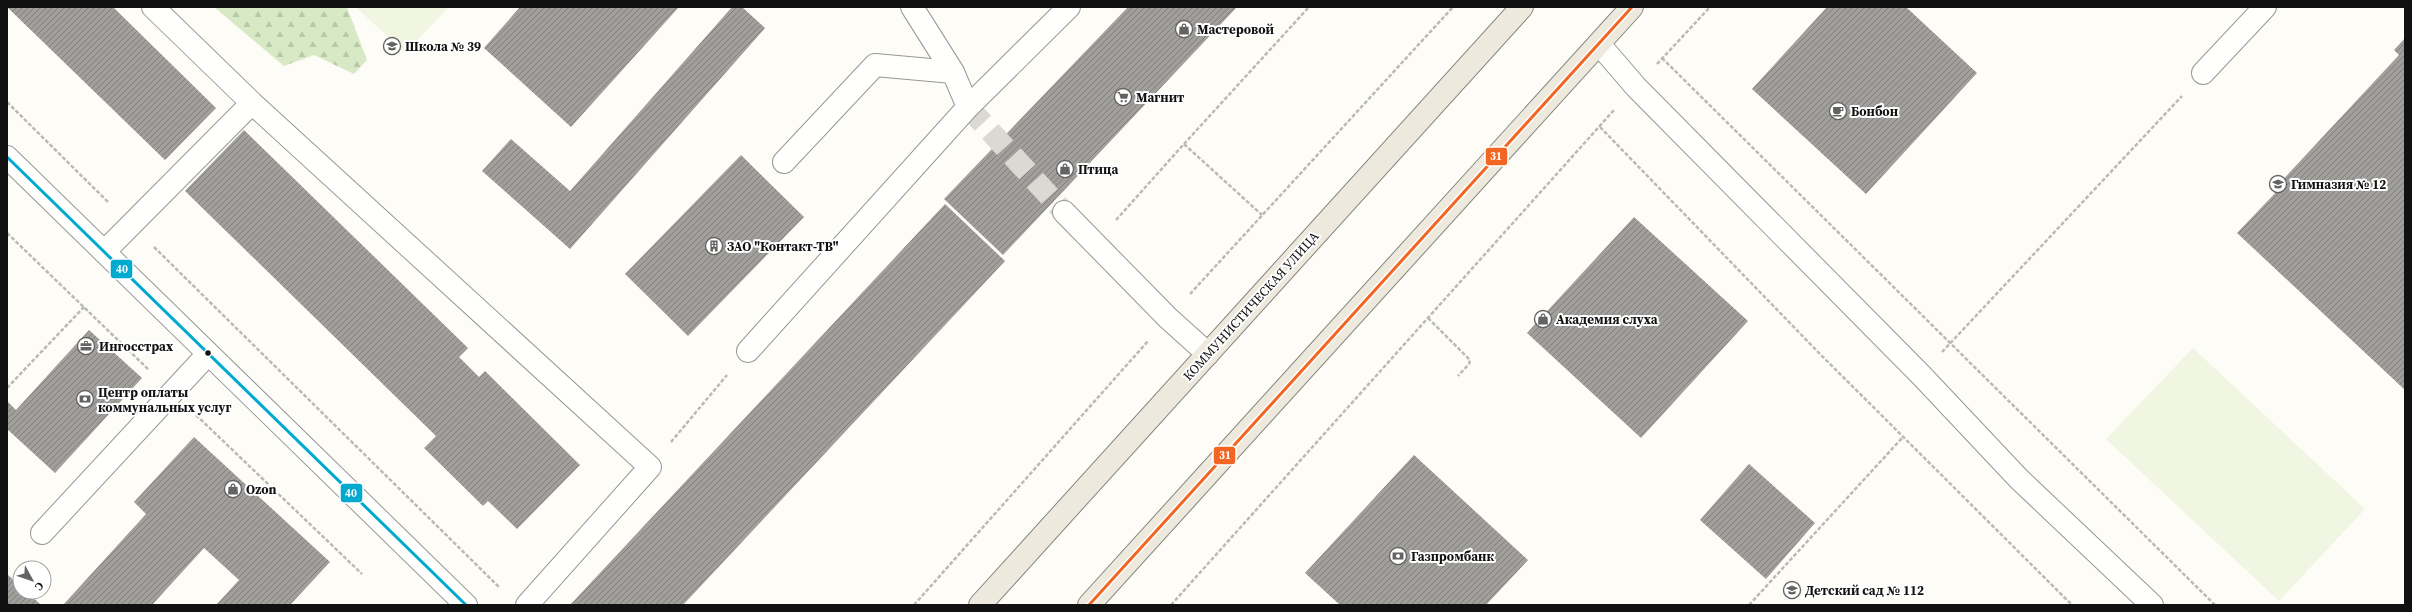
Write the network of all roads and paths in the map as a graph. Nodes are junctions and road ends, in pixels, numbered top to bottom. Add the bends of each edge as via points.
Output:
1 (153, 7) edge
2 (912, 7) edge
3 (1069, 7) edge
4 (1309, 7) edge
5 (1522, 7) edge
6 (1632, 7) edge
7 (1710, 7) edge
8 (2260, 9) edge
9 (1599, 44) junction
10 (1662, 58) junction
11 (953, 72) junction
12 (2203, 73) joint
13 (1636, 87) junction
14 (7, 102) edge
15 (252, 103) junction
16 (968, 107) junction
17 (1600, 127) junction
18 (1184, 144) junction
19 (7, 157) edge
20 (784, 162) dead end
21 (1141, 193) dead end
22 (1064, 212) tunnel mouth
23 (1262, 215) dead end
24 (131, 224) junction
25 (104, 252) junction
26 (84, 307) dead end
27 (1428, 318) junction
28 (1951, 343) junction
29 (748, 351) joint
30 (208, 354) junction
31 (1208, 354) junction
32 (1921, 375) junction
33 (1458, 376) dead end
34 (7, 388) edge
35 (1903, 437) junction
36 (650, 467) junction
37 (42, 533) dead end
38 (506, 594) dead end
39 (466, 605) edge
40 (527, 605) edge
41 (980, 605) edge
42 (1089, 605) edge
43 (1171, 605) edge
44 (1748, 605) edge
45 (2072, 605) edge
46 (2152, 605) edge
47 (2215, 605) edge

1 - 15 street
2 - 11 street
3 - 16 street
4 - 18 path
5 - 31 main road, КОММУНИСТИЧЕСКАЯ УЛИЦА
6 - 9 main road
7 - 10 path
8 - 12 street
9 - 13 street
9 - 42 main road
10 - 13 path
10 - 28 path
11 - 16 street
11 - 20 street via 875,65
12 - 28 path
13 - 17 path
13 - 32 street
14 - 24 path
15 - 24 street
15 - 36 street
16 - 29 street
17 - 27 path
17 - 35 path
18 - 21 path
18 - 23 path
19 - 25 street
22 - 31 street via 1163,313
24 - 25 street
24 - 38 path
25 - 30 street
26 - 34 path
27 - 33 path via 1470,360
27 - 43 path
28 - 32 path
28 - 47 path
29 - 36 path
30 - 37 street
30 - 39 street
31 - 41 main road, КОММУНИСТИЧЕСКАЯ УЛИЦА
32 - 46 street via 2019,479
35 - 44 path
35 - 45 path
36 - 40 street

